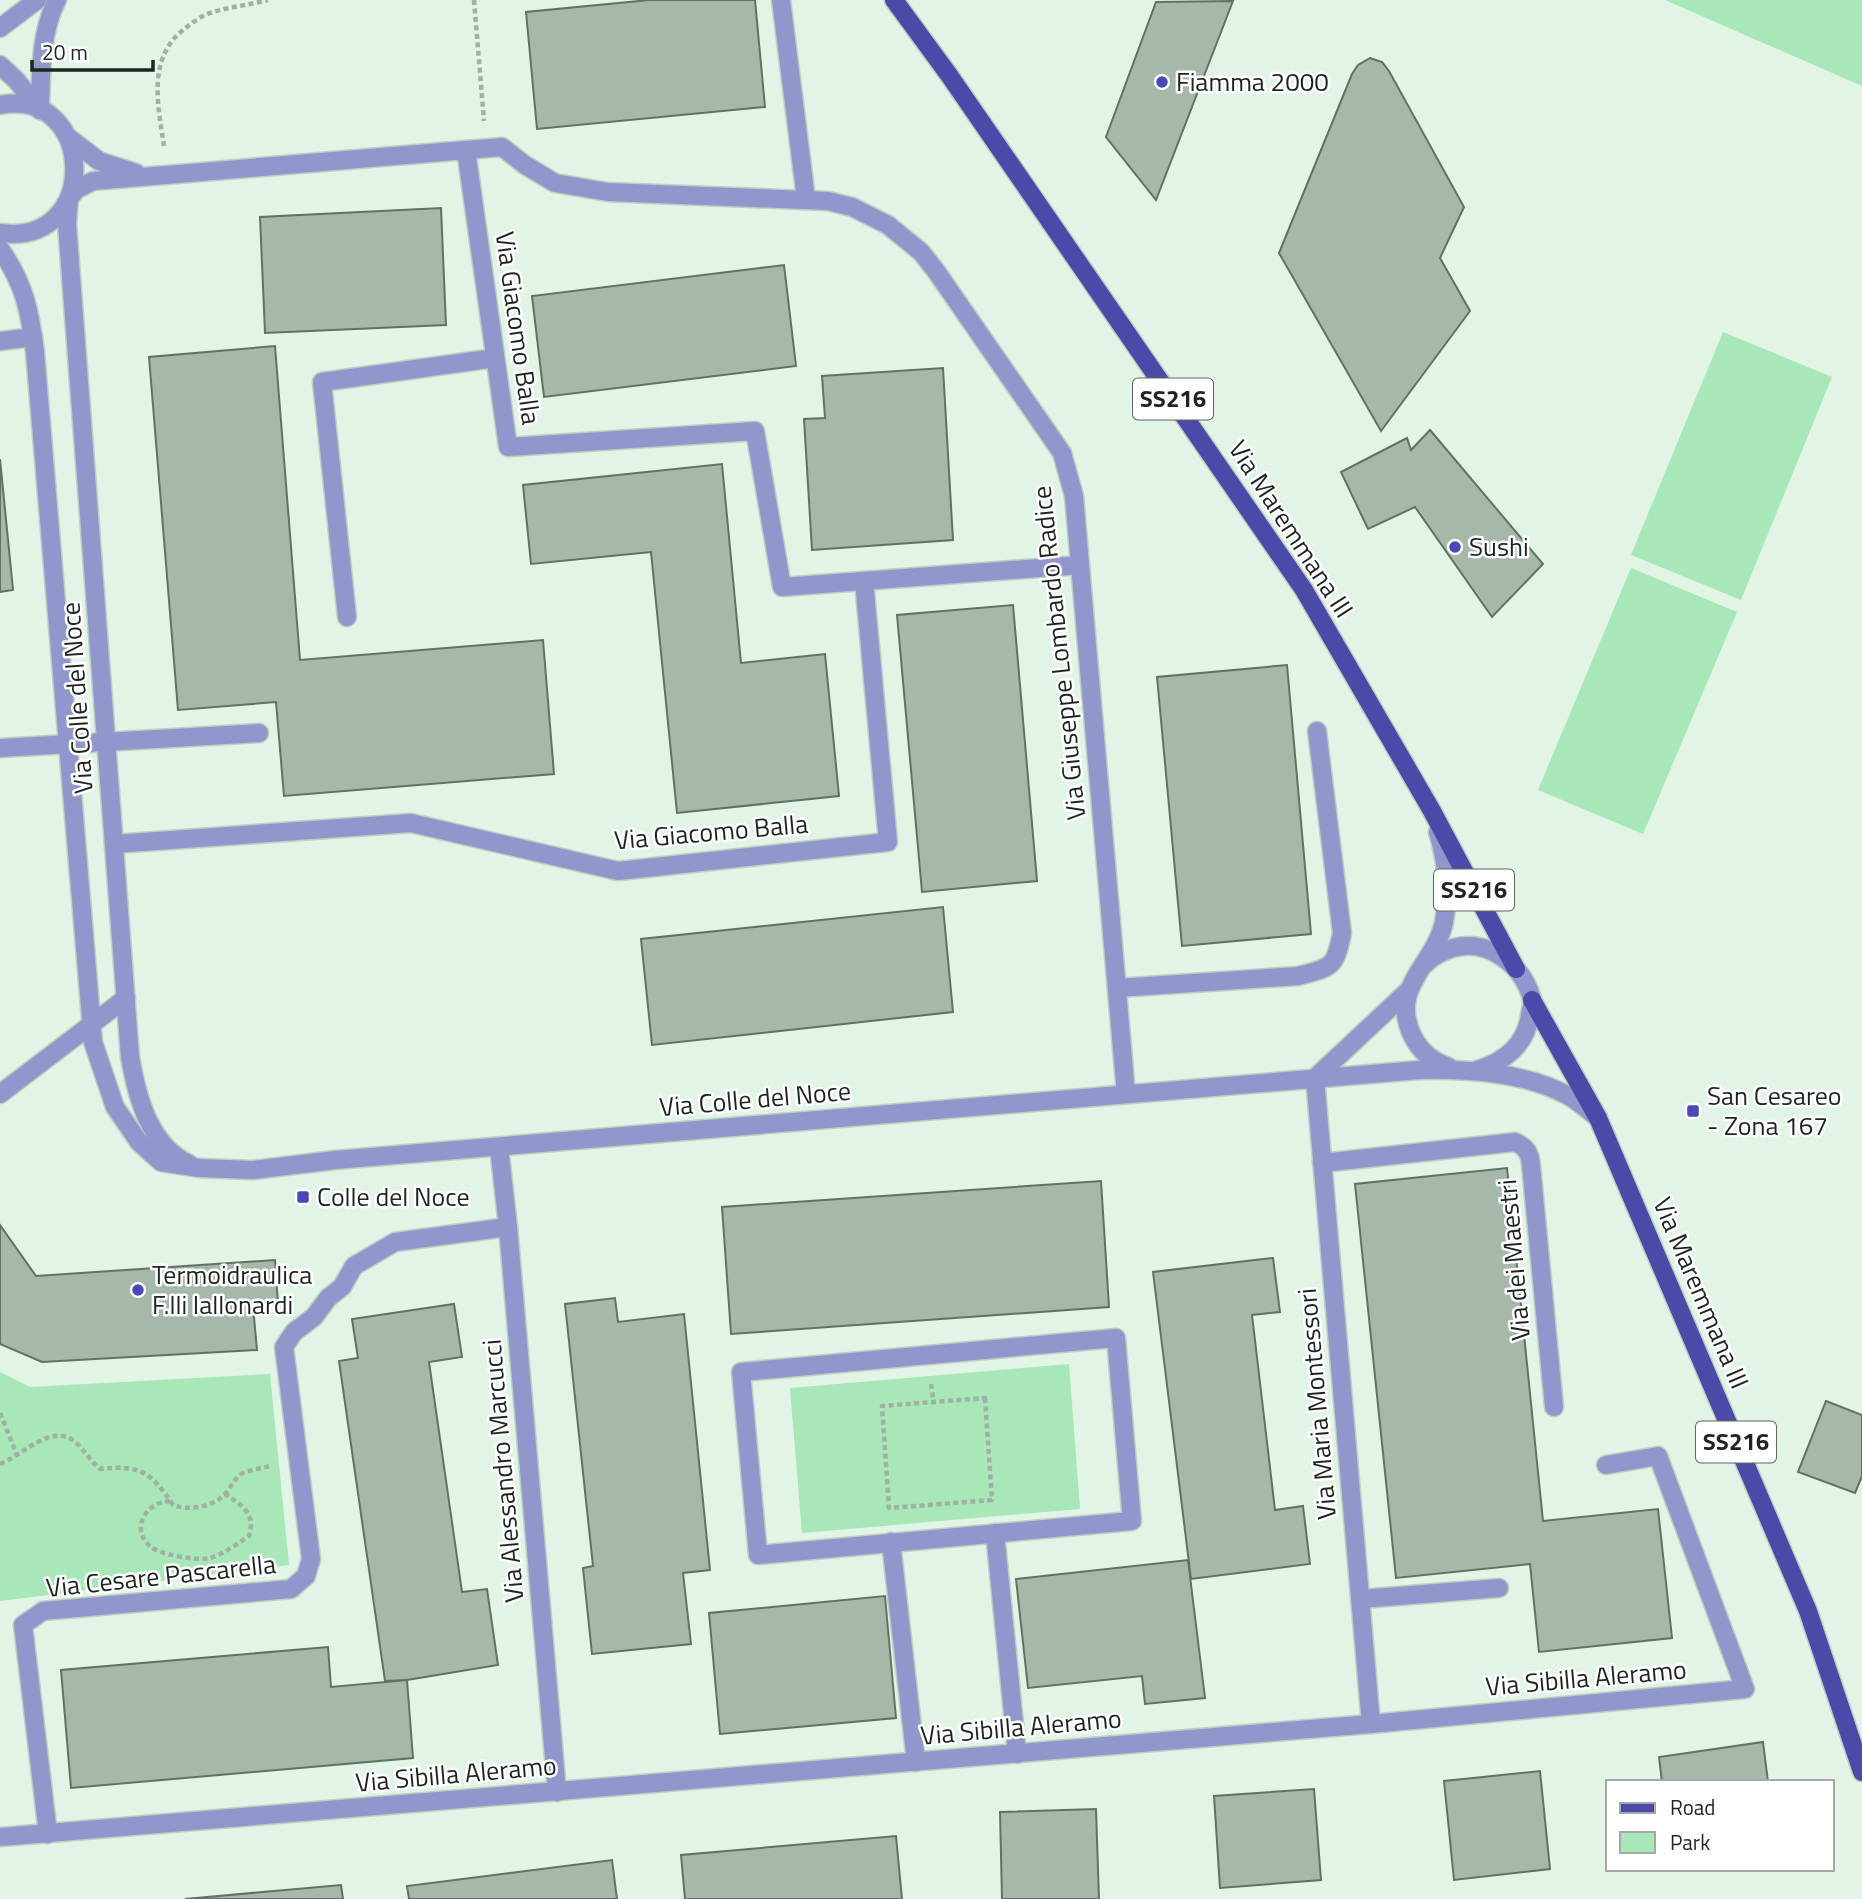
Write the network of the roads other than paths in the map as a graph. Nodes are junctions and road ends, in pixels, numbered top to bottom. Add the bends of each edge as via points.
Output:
1 (37, 0) edge
2 (57, 0) edge
3 (781, 0) edge
4 (894, 0) edge
5 (0, 27) edge
6 (0, 65) edge
7 (0, 105) edge
8 (40, 110) junction
9 (68, 137) junction
10 (466, 150) junction
11 (150, 176) junction
12 (69, 198) junction
13 (806, 199) junction
14 (0, 233) edge
15 (0, 249) edge
16 (33, 337) junction
17 (0, 341) edge
18 (495, 358) junction
19 (1080, 565) junction
20 (864, 581) junction
21 (348, 617) dead end
22 (1317, 731) dead end
23 (259, 733) dead end
24 (107, 741) junction
25 (67, 744) junction
26 (0, 748) edge
27 (1432, 811) junction
28 (114, 844) junction
29 (1516, 969) junction
30 (1418, 972) junction
31 (1117, 988) junction
32 (1408, 991) junction
33 (126, 998) junction
34 (1532, 1000) junction
35 (92, 1025) junction
36 (1456, 1069) junction
37 (1475, 1070) junction
38 (1315, 1078) junction
39 (0, 1094) edge
40 (1126, 1094) junction
41 (1598, 1118) junction
42 (499, 1147) junction
43 (1322, 1163) junction
44 (199, 1168) junction
45 (508, 1227) junction
46 (1554, 1407) dead end
47 (1606, 1465) dead end
48 (995, 1533) junction
49 (891, 1542) junction
50 (1499, 1588) dead end
51 (1361, 1599) junction
52 (1371, 1724) junction
53 (1017, 1754) junction
54 (916, 1762) junction
55 (1862, 1772) edge
56 (557, 1792) junction
57 (48, 1834) junction
58 (0, 1837) edge

1 - 5 street
2 - 8 street via 41,59
3 - 13 street
4 - 27 main road, Via Maremmana III / SS216 via 1304,590
6 - 8 street
7 - 8 street via 21,104
8 - 9 street
9 - 11 street, Via Giuseppe Lombardo Radice via 99,161
9 - 12 street, Via Colle del Noce via 76,173
10 - 11 street, Via Giuseppe Lombardo Radice
10 - 13 street, Via Giuseppe Lombardo Radice via 502,147 555,183 608,192
10 - 18 street, Via Giacomo Balla
11 - 12 street, Via Giuseppe Lombardo Radice via 93,181
12 - 14 street via 43,225 16,234
12 - 24 street, Via Colle del Noce via 67,224
13 - 19 street, Via Giuseppe Lombardo Radice via 852,207 888,225 936,271 1062,453 1074,495
15 - 16 street, Via Colle del Noce via 29,306
16 - 17 street
16 - 25 street, Via Colle del Noce
18 - 20 street, Via Giacomo Balla via 508,446 755,431 782,587
18 - 21 street via 322,382
19 - 20 street, Via Giacomo Balla
19 - 31 street, Via Giuseppe Lombardo Radice
20 - 28 street, Via Giacomo Balla via 888,842 618,871 411,823
22 - 31 street via 1342,933 1337,959 1324,969 1298,976
23 - 24 street
24 - 25 street
24 - 28 street, Via Colle del Noce
25 - 26 street
25 - 35 street, Via Colle del Noce
27 - 29 main road, Via Maremmana III / SS216
27 - 30 street via 1449,884 1443,925
28 - 33 street, Via Colle del Noce
29 - 30 street via 1505,958 1474,946 1443,951
29 - 34 street
30 - 32 street
31 - 40 street, Via Giuseppe Lombardo Radice
32 - 36 street, Via Colle del Noce via 1406,1016 1415,1041 1432,1059
32 - 38 street
33 - 35 street
33 - 44 street, Via Colle del Noce via 135,1084 143,1110 167,1148
34 - 37 street, Via Colle del Noce via 1522,1039 1510,1054
34 - 41 main road, Via Maremmana III / SS216
35 - 39 street
35 - 44 street, Via Colle del Noce via 93,1042 115,1107 139,1142 161,1162
36 - 37 street, Via Colle del Noce
36 - 38 street, Via Colle del Noce
37 - 41 street, Via Colle del Noce via 1568,1095
38 - 40 street, Via Colle del Noce
38 - 43 street, Via Maria Montessori
40 - 42 street, Via Colle del Noce
41 - 55 main road, Via Maremmana III / SS216 via 1808,1611
42 - 44 street, Via Colle del Noce via 253,1170
42 - 45 street, Via Alessandro Marcucci
43 - 46 street, Via dei Maestri via 1515,1142 1524,1146 1530,1156
43 - 51 street, Via Maria Montessori
45 - 56 street, Via Alessandro Marcucci
45 - 57 street, Via Cesare Pascarella via 396,1242 354,1266 342,1287 293,1332 284,1347 311,1559 306,1576 292,1589 43,1611 23,1625
47 - 52 street, Via Sibilla Aleramo via 1658,1456 1745,1689
48 - 49 street
48 - 49 street via 1132,1521 1116,1338 741,1372 758,1555
48 - 53 street
49 - 54 street
50 - 51 street
51 - 52 street, Via Maria Montessori
52 - 53 street, Via Sibilla Aleramo
53 - 54 street, Via Sibilla Aleramo
54 - 56 street, Via Sibilla Aleramo
56 - 57 street, Via Sibilla Aleramo
57 - 58 street, Via Sibilla Aleramo

